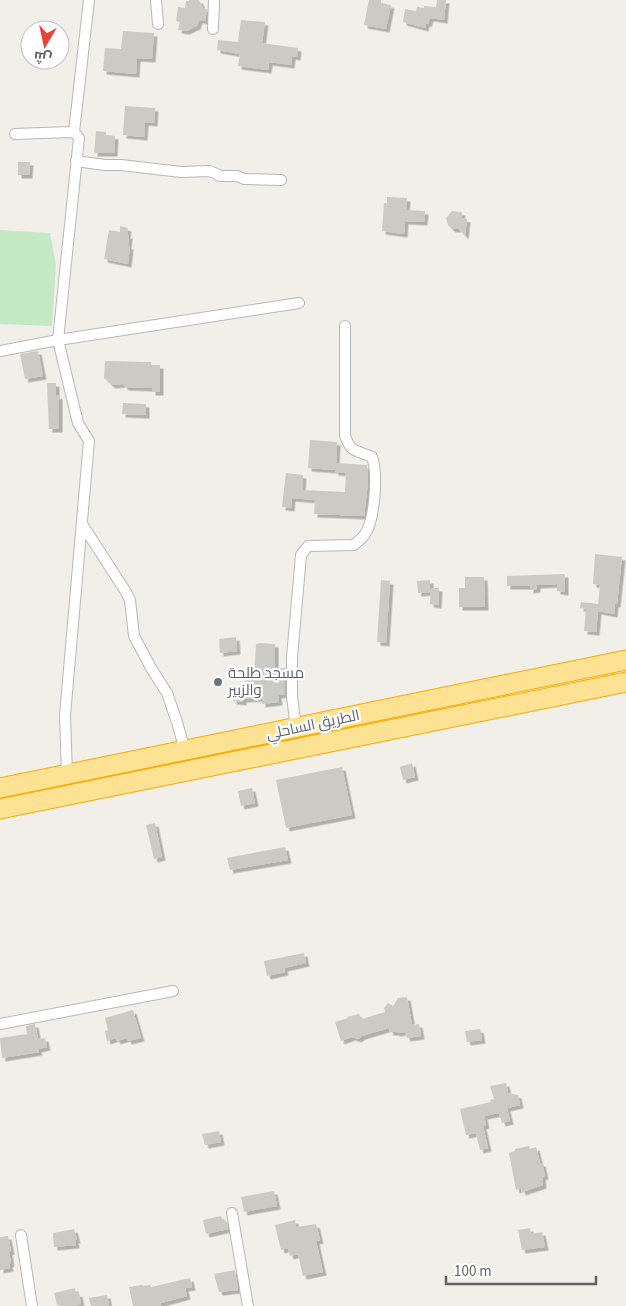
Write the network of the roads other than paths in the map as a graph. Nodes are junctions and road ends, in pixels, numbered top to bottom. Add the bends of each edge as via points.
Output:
1 (89, 0) edge
2 (156, 0) edge
3 (214, 0) edge
4 (158, 24) dead end
5 (213, 29) dead end
6 (74, 132) junction
7 (15, 134) dead end
8 (76, 161) junction
9 (280, 180) dead end
10 (299, 303) dead end
11 (345, 326) dead end
12 (58, 340) junction
13 (0, 351) edge
14 (82, 524) junction
15 (626, 660) edge
16 (626, 682) edge
17 (296, 729) junction
18 (185, 751) junction
19 (67, 775) junction
20 (0, 788) edge
21 (0, 809) edge
22 (173, 991) dead end
23 (0, 1024) edge
24 (232, 1213) dead end
25 (21, 1235) dead end
26 (32, 1306) edge
27 (248, 1306) edge

1 - 6 street
2 - 4 street
3 - 5 street
6 - 7 street
6 - 8 street via 79,138
8 - 9 street
8 - 12 street
10 - 12 street
11 - 17 street via 345,435 348,445 355,451 372,457 374,504 365,534 354,545 308,546 301,555 292,657
12 - 13 street
12 - 14 street via 78,423 89,438
14 - 18 street via 130,600 134,636 167,693
14 - 19 street via 65,715
15 - 17 highway, الطريق الساحلي
16 - 21 highway, الطريق الساحلي
17 - 18 highway, الطريق الساحلي
18 - 19 highway, الطريق الساحلي
19 - 20 highway, الطريق الساحلي
22 - 23 street
24 - 27 street
25 - 26 street

